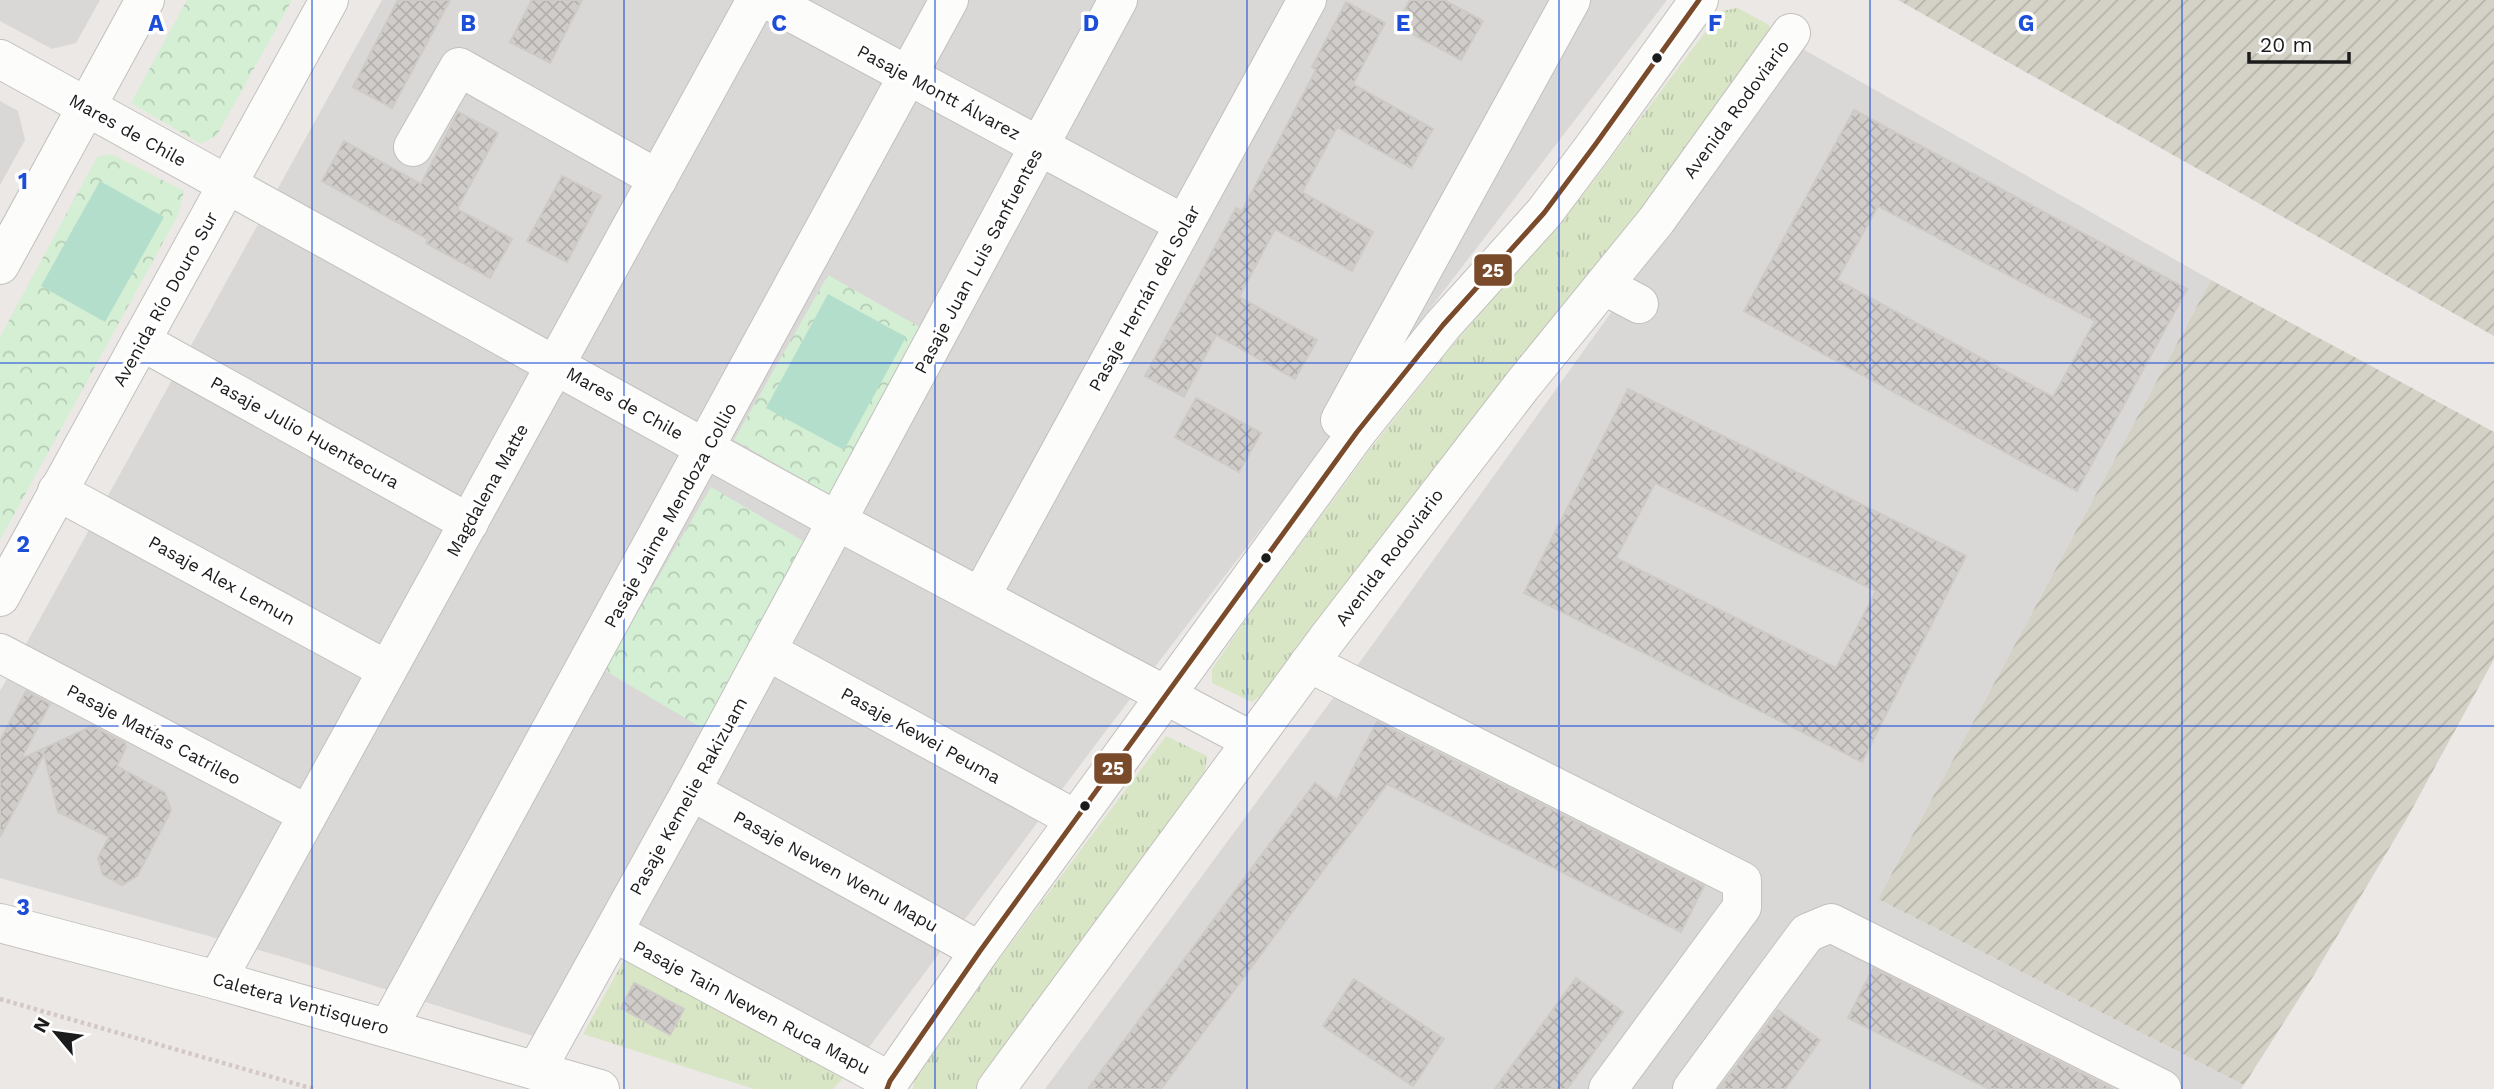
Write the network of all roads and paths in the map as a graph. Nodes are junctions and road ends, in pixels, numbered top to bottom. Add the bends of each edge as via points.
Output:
1 (145, 0) edge
2 (329, 0) edge
3 (756, 0) edge
4 (768, 0) edge
5 (949, 0) edge
6 (1118, 0) edge
7 (1307, 0) edge
8 (1571, 0) edge
9 (1699, 0) edge
10 (1791, 33) dead end
11 (0, 59) edge
12 (908, 76) junction
13 (86, 108) junction
14 (1040, 146) junction
15 (413, 147) dead end
16 (658, 179) junction
17 (228, 185) junction
18 (1184, 224) junction
19 (3, 253) edge
20 (1605, 286) junction
21 (1639, 304) dead end
22 (141, 341) junction
23 (556, 364) junction
24 (1357, 432) junction
25 (706, 449) junction
26 (57, 491) junction
27 (837, 521) junction
28 (469, 523) junction
29 (981, 596) junction
30 (0, 597) edge
31 (767, 651) junction
32 (0, 653) edge
33 (1310, 663) junction
34 (387, 670) junction
35 (1165, 695) junction
36 (1252, 741) junction
37 (691, 791) junction
38 (307, 814) junction
39 (1075, 819) junction
40 (0, 923) edge
41 (613, 932) junction
42 (980, 951) junction
43 (217, 979) junction
44 (0, 999) edge
45 (388, 1028) junction
46 (537, 1069) junction
47 (888, 1085) edge
48 (314, 1089) edge
49 (600, 1089) edge
50 (996, 1089) edge
51 (1608, 1089) edge
52 (1692, 1089) edge
53 (2162, 1089) edge

1 - 13 street
2 - 17 street, Avenida Río Douro Sur
3 - 16 street, Magdalena Matte
4 - 12 street, Pasaje Montt Álvarez
5 - 12 street, Pasaje Jaime Mendoza Collio
6 - 14 street, Pasaje Juan Luis Sanfuentes
7 - 18 street, Pasaje Hernán del Solar
8 - 24 street via 1340,419
9 - 24 street via 1544,213 1443,325
10 - 20 street, Avenida Rodoviario
11 - 13 street, Mares de Chile
12 - 14 street, Pasaje Montt Álvarez
12 - 25 street, Pasaje Jaime Mendoza Collio
13 - 17 street, Mares de Chile
13 - 19 street
14 - 18 street, Pasaje Montt Álvarez
14 - 27 street, Pasaje Juan Luis Sanfuentes
15 - 16 street via 459,68
16 - 23 street, Magdalena Matte
17 - 22 street, Avenida Río Douro Sur
17 - 23 street, Mares de Chile
18 - 29 street, Pasaje Hernán del Solar
20 - 21 street
20 - 33 street, Avenida Rodoviario via 1441,488
22 - 26 street, Avenida Río Douro Sur
22 - 28 street, Pasaje Julio Huentecura
23 - 25 street, Mares de Chile
23 - 28 street, Magdalena Matte
24 - 35 street
25 - 27 street, Mares de Chile
25 - 45 street, Pasaje Jaime Mendoza Collio
26 - 30 street, Avenida Río Douro Sur
26 - 34 street, Pasaje Alex Lemun
27 - 29 street, Mares de Chile
27 - 31 street, Pasaje Kemelie Rakizuam
28 - 34 street, Magdalena Matte
29 - 35 street, Mares de Chile
31 - 37 street, Pasaje Kemelie Rakizuam
31 - 39 street, Pasaje Kewei Peuma
32 - 38 street, Pasaje Matías Catrileo
33 - 36 street, Avenida Rodoviario
33 - 51 street via 1742,881 1742,906
34 - 38 street, Magdalena Matte
35 - 36 street, Mares de Chile
35 - 39 street
36 - 50 street, Avenida Rodoviario
37 - 41 street, Pasaje Kemelie Rakizuam
37 - 42 street, Pasaje Newen Wenu Mapu
38 - 43 street, Magdalena Matte
39 - 42 street
40 - 43 street, Caletera Ventisquero
41 - 46 street, Pasaje Kemelie Rakizuam
41 - 47 street, Pasaje Tain Newen Ruca Mapu
42 - 47 street
43 - 45 street, Caletera Ventisquero
44 - 48 path
45 - 46 street, Caletera Ventisquero
46 - 49 street, Caletera Ventisquero
52 - 53 street via 1807,933 1831,923

